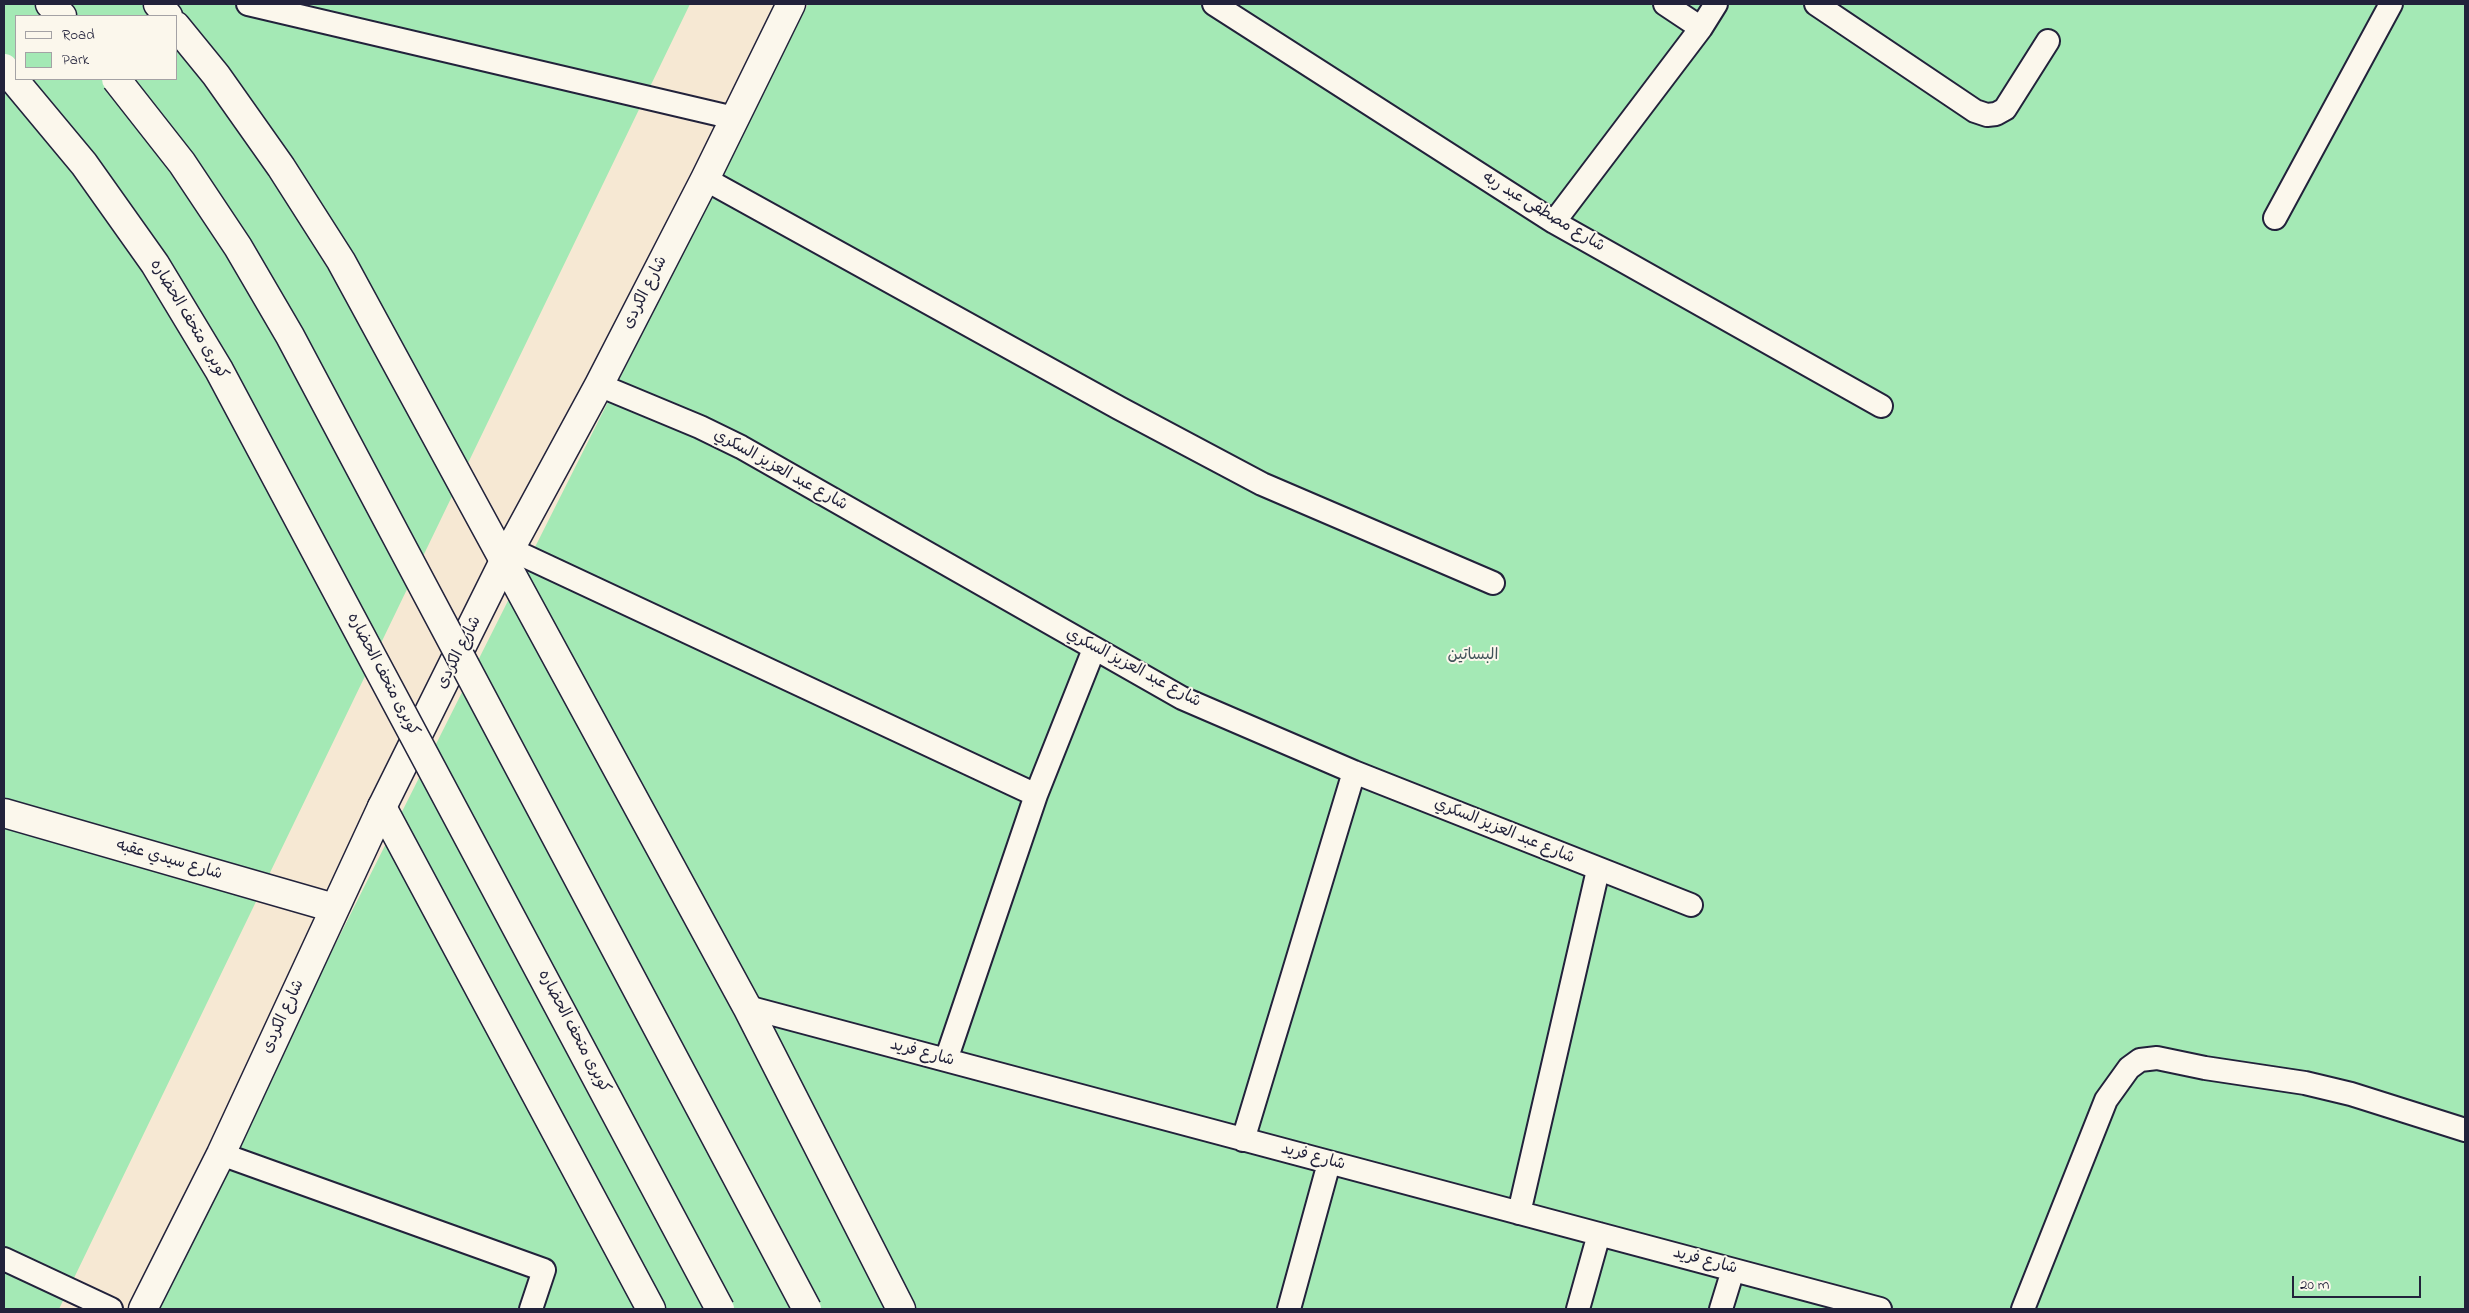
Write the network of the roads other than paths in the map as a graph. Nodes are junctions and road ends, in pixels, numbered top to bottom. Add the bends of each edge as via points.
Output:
1 (50, 4) edge
2 (158, 4) edge
3 (248, 4) edge
4 (791, 4) edge
5 (1214, 4) edge
6 (1665, 4) edge
7 (1716, 4) edge
8 (1816, 4) edge
9 (2391, 4) edge
10 (61, 15) edge
11 (167, 15) edge
12 (178, 28) edge
13 (1701, 28) junction
14 (2048, 41) dead end
15 (4, 68) edge
16 (117, 80) edge
17 (734, 118) junction
18 (706, 179) junction
19 (2275, 218) dead end
20 (1554, 222) junction
21 (599, 385) junction
22 (1881, 406) dead end
23 (508, 555) junction
24 (1493, 583) dead end
25 (1094, 650) junction
26 (1354, 772) junction
27 (1036, 795) junction
28 (382, 807) junction
29 (4, 813) edge
30 (1598, 870) junction
31 (1691, 905) dead end
32 (334, 908) junction
33 (747, 1007) junction
34 (946, 1060) junction
35 (2465, 1130) edge
36 (1243, 1140) junction
37 (221, 1154) junction
38 (1329, 1162) junction
39 (1519, 1213) junction
40 (1599, 1234) junction
41 (4, 1259) edge
42 (1733, 1270) junction
43 (111, 1309) edge
44 (143, 1309) edge
45 (531, 1309) edge
46 (651, 1309) edge
47 (720, 1309) edge
48 (807, 1309) edge
49 (901, 1309) edge
50 (1289, 1309) edge
51 (1578, 1309) edge
52 (1721, 1309) edge
53 (1880, 1309) edge
54 (2023, 1309) edge

1 - 10 main road
2 - 11 main road
3 - 17 lane
4 - 17 main road, شارع الكردى
5 - 20 lane, شارع مصطفى عبد ربه
6 - 13 lane
7 - 13 lane
8 - 14 lane via 1975,111 1987,115 2005,109
9 - 19 lane
12 - 23 main road via 216,75 281,167 341,261
13 - 20 lane
15 - 47 main road, كوبرى متحف الحضاره, bridge via 84,164 139,241 219,370
16 - 48 main road, bridge via 182,163 238,247 290,336
17 - 18 main road, شارع الكردى
18 - 21 main road, شارع الكردى
18 - 24 lane via 1262,484
20 - 22 lane, شارع مصطفى عبد ربه
21 - 23 main road, شارع الكردى
21 - 25 lane, شارع عبد العزيز السكري via 741,447
23 - 27 lane
23 - 28 main road, شارع الكردى
23 - 33 main road
25 - 26 lane, شارع عبد العزيز السكري via 1182,698
25 - 27 lane
26 - 30 lane, شارع عبد العزيز السكري
26 - 36 lane
27 - 34 lane
28 - 32 main road, شارع الكردى
28 - 46 main road
29 - 32 main road, شارع سيدي عقبه
30 - 31 lane, شارع عبد العزيز السكري
30 - 39 lane
32 - 37 main road, شارع الكردى
33 - 34 lane, شارع فريد
33 - 49 main road
34 - 36 lane, شارع فريد
35 - 54 lane via 2305,1083 2157,1058 2140,1060 2129,1068 2106,1100
36 - 38 lane, شارع فريد
37 - 44 main road, شارع الكردى
37 - 45 lane via 544,1270
38 - 39 lane, شارع فريد
38 - 50 lane
39 - 40 lane, شارع فريد
40 - 42 lane, شارع فريد
40 - 51 lane
41 - 43 lane
42 - 52 lane
42 - 53 lane, شارع فريد

